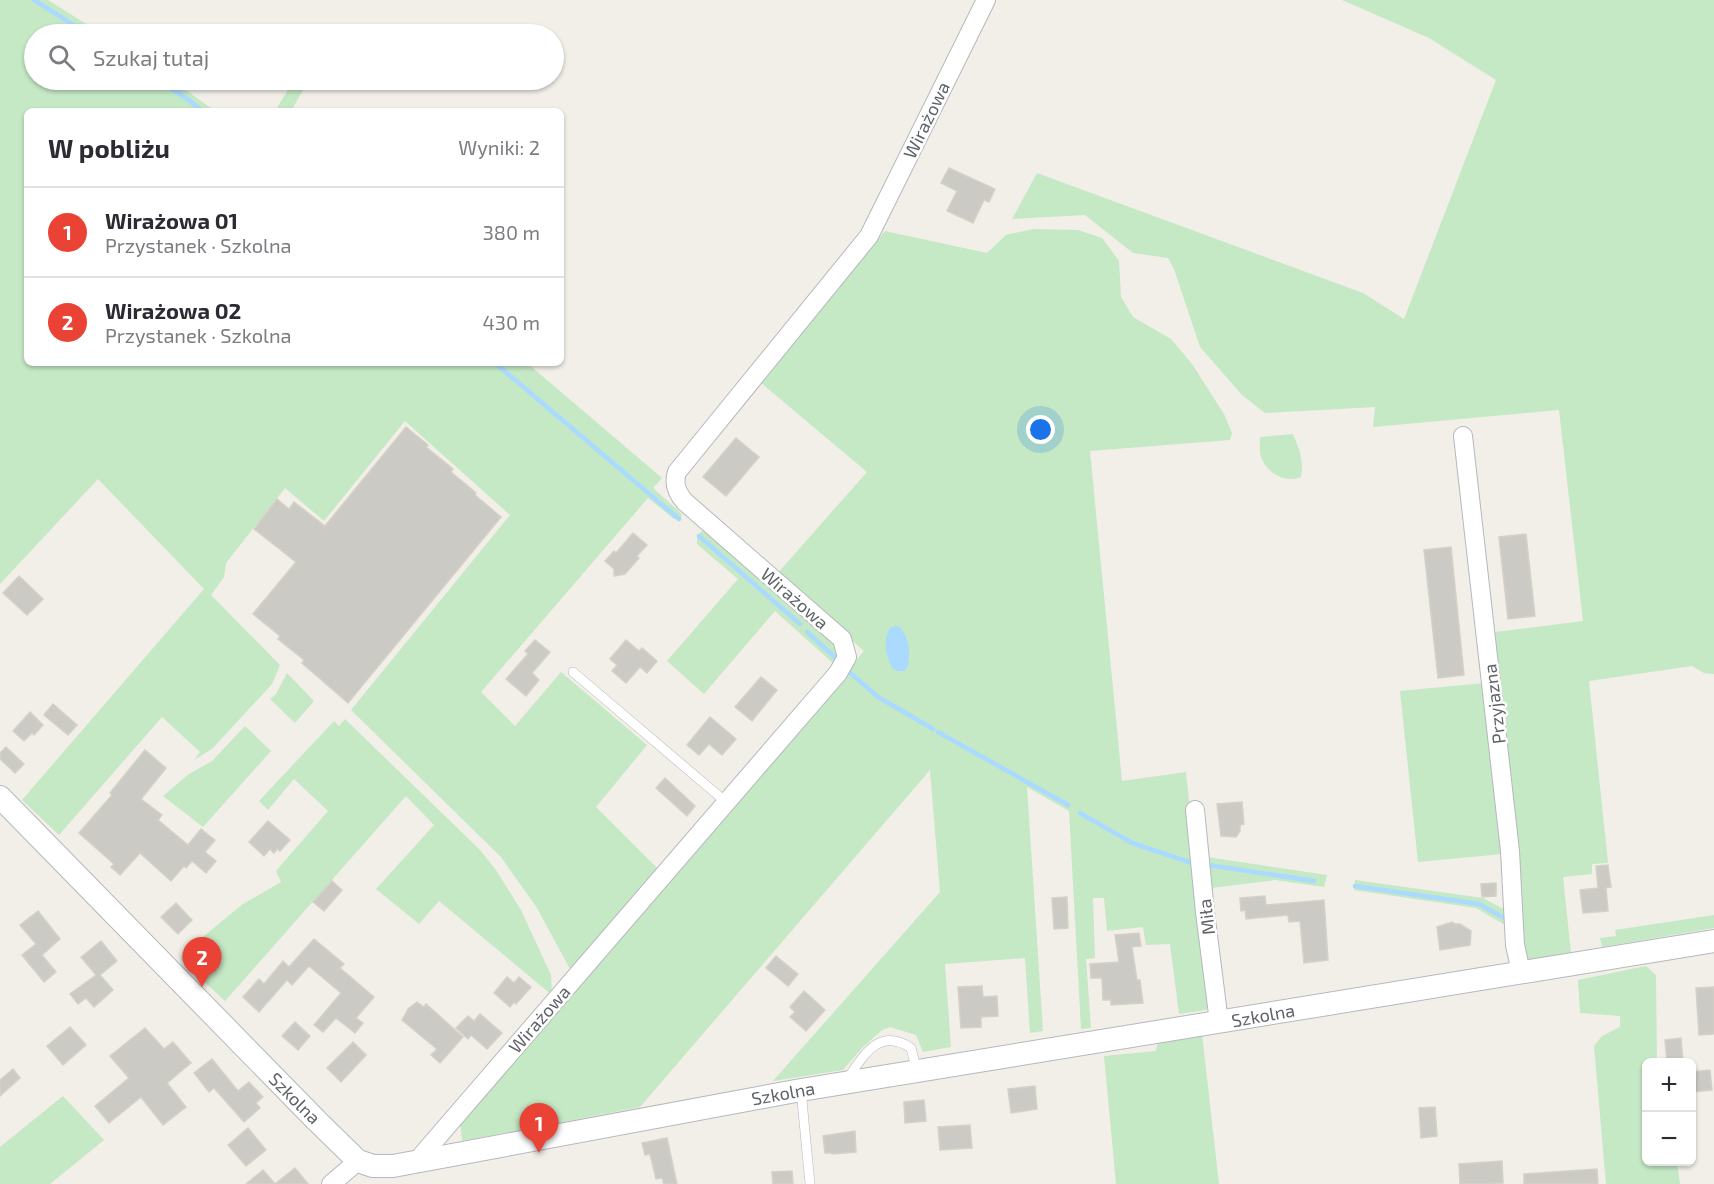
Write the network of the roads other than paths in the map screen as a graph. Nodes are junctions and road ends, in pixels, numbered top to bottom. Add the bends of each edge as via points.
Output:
1 (986, 0) edge
2 (1463, 436) dead end
3 (573, 672) dead end
4 (0, 797) edge
5 (726, 802) junction
6 (1196, 810) dead end
7 (1714, 941) edge
8 (1521, 972) junction
9 (1219, 1023) junction
10 (917, 1071) junction
11 (845, 1083) junction
12 (801, 1090) junction
13 (358, 1161) junction
14 (416, 1162) junction
15 (331, 1184) edge
16 (810, 1184) edge

1 - 5 street, Wirażowa via 869,236 677,472 678,493 685,502 842,639 846,648 847,657 838,673
2 - 8 street, Przyjazna via 1508,830 1515,945
3 - 5 lane
4 - 13 street, Szkolna
5 - 14 street, Wirażowa
6 - 9 street, Miła
7 - 8 street, Szkolna
8 - 9 street, Szkolna
9 - 10 street, Szkolna
10 - 11 street, Szkolna
10 - 11 lane via 911,1048 891,1040 870,1048
11 - 12 street, Szkolna
12 - 14 street, Szkolna
12 - 16 lane
13 - 14 street, Szkolna via 373,1166
13 - 15 street

